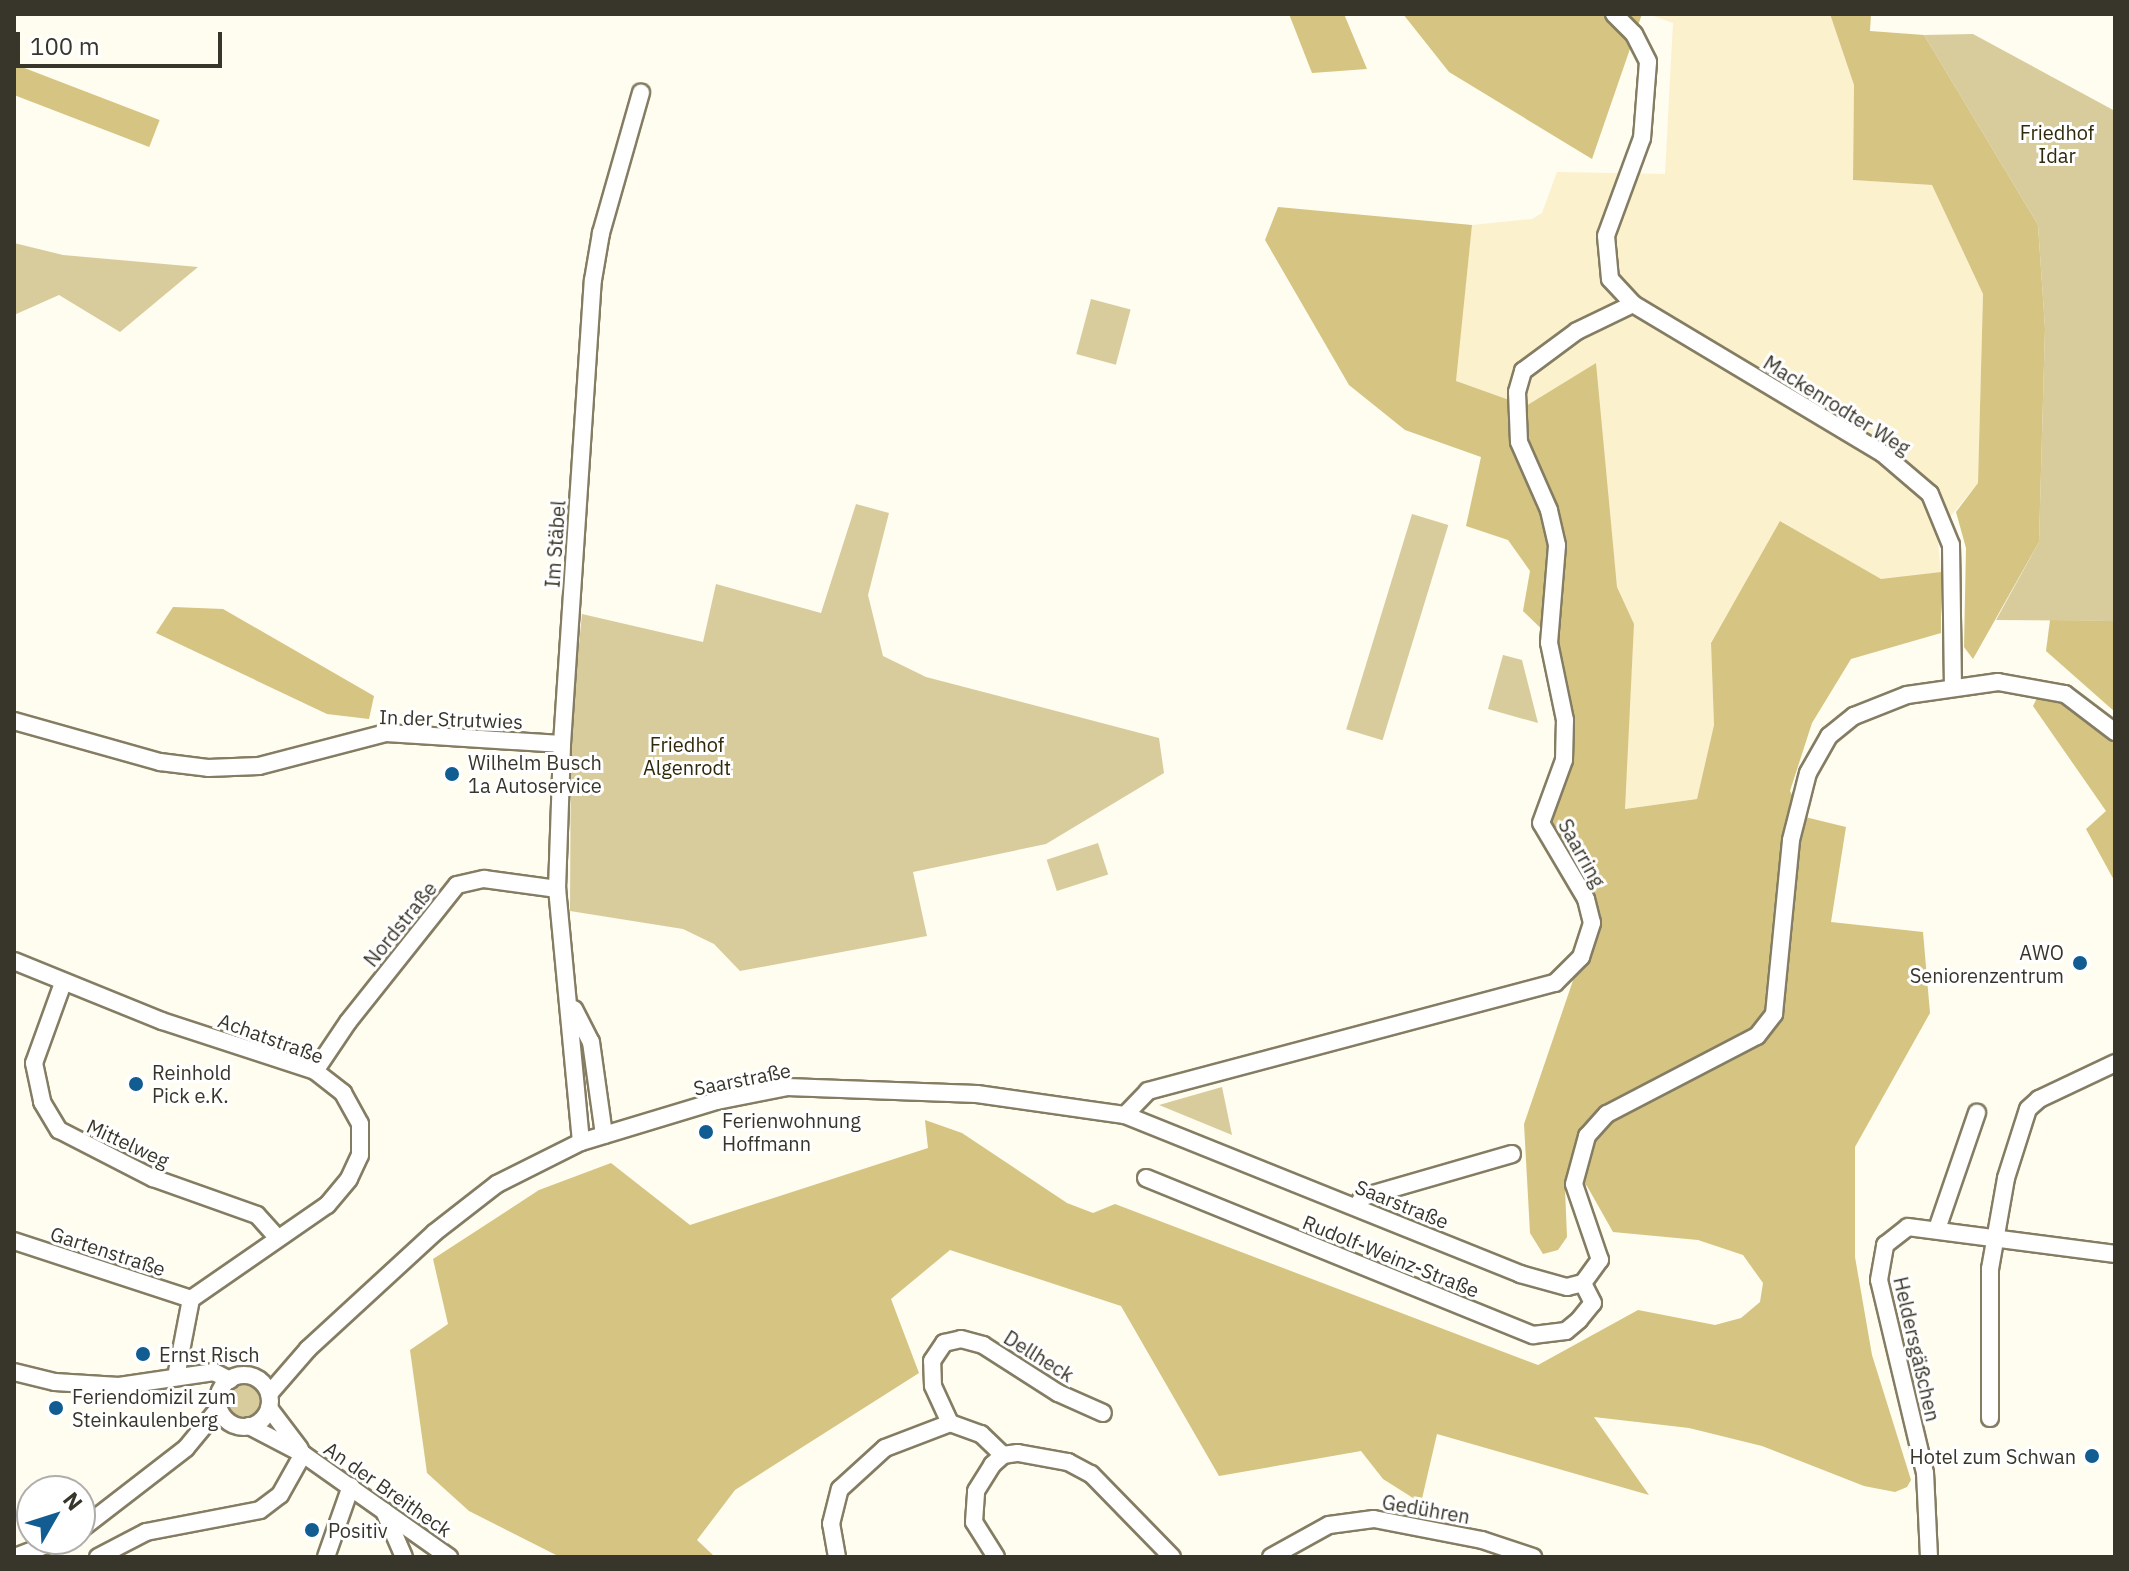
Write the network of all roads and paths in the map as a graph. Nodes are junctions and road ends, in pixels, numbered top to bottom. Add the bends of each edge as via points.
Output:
1 (1614, 14) edge
2 (641, 93) dead end
3 (1633, 304) junction
4 (1953, 685) junction
5 (14, 721) edge
6 (2115, 732) edge
7 (562, 744) junction
8 (557, 889) junction
9 (14, 961) edge
10 (63, 983) junction
11 (571, 1004) junction
12 (2115, 1063) edge
13 (315, 1071) junction
14 (1977, 1113) dead end
15 (1125, 1115) junction
16 (604, 1135) junction
17 (581, 1142) junction
18 (1512, 1154) dead end
19 (1146, 1178) dead end
20 (1356, 1207) junction
21 (1937, 1229) junction
22 (1995, 1237) junction
23 (278, 1238) junction
24 (14, 1241) edge
25 (2115, 1254) edge
26 (1583, 1283) junction
27 (191, 1299) junction
28 (308, 1349) junction
29 (14, 1372) edge
30 (176, 1377) junction
31 (255, 1378) junction
32 (223, 1394) junction
33 (269, 1401) junction
34 (1103, 1413) dead end
35 (1990, 1418) dead end
36 (950, 1423) junction
37 (242, 1426) junction
38 (186, 1448) junction
39 (303, 1454) junction
40 (1003, 1455) junction
41 (351, 1486) junction
42 (384, 1509) junction
43 (96, 1518) edge
44 (98, 1557) edge
45 (326, 1557) edge
46 (404, 1557) edge
47 (449, 1557) edge
48 (837, 1557) edge
49 (996, 1557) edge
50 (1172, 1557) edge
51 (1271, 1557) edge
52 (1533, 1557) edge
53 (1929, 1557) edge

1 - 3 street via 1634,34 1648,62 1642,138 1604,251 1610,279
2 - 7 street, Im Stäbel via 593,280
3 - 4 street, Mackenrodter Weg via 1882,453 1930,494 1951,545
3 - 15 street, Saarring via 1577,331 1523,371 1517,392 1519,442 1549,510 1557,545 1549,643 1565,720 1564,760 1541,823 1586,899 1592,923 1581,957 1555,983 1148,1091
4 - 6 street via 2042,687 2082,705
4 - 26 street via 1907,695 1854,716 1829,736 1814,758 1791,840 1774,1014 1757,1036 1607,1114 1587,1136 1574,1184 1600,1260
5 - 7 street, In der Strutwies via 160,762 208,768 259,766 386,733
7 - 8 street, Im Stäbel
8 - 11 street, Im Stäbel
8 - 13 street, Nordstraße via 484,879 457,885
9 - 10 street, Achatstraße
10 - 13 street, Achatstraße
10 - 23 street, Mittelweg via 34,1063 42,1102 59,1130 153,1178 257,1215
11 - 16 street, Im Stäbel via 591,1042
11 - 17 street, Im Stäbel
12 - 22 street via 2028,1109
13 - 23 street, Achatstraße via 343,1093 360,1124 360,1155 349,1179 327,1205
14 - 21 street
15 - 16 street, Saarstraße via 977,1094 787,1087 717,1101
15 - 20 street, Saarstraße
16 - 17 street, Saarstraße
17 - 28 street, Saarstraße via 519,1171 458,1213
18 - 20 street via 1363,1197
19 - 26 street, Rudolf-Weinz-Straße via 1533,1335 1566,1331 1579,1320 1593,1303
20 - 26 street, Saarstraße via 1546,1284
21 - 22 street, Heldersgäßchen
21 - 53 street, Heldersgäßchen via 1908,1227 1896,1232 1885,1245 1879,1280 1925,1473
22 - 25 street, Heldersgäßchen
22 - 35 street
23 - 27 street, Achatstraße
24 - 27 street, Gartenstraße
27 - 30 street
28 - 31 street, Saarstraße
28 - 33 street, Saarstraße
29 - 30 street via 55,1382 119,1386
30 - 32 street via 214,1372
31 - 32 street
31 - 33 street, An der Breitheck
32 - 37 street, An der Breitheck
32 - 38 street
33 - 37 street, Saarstraße
33 - 39 street, An der Breitheck
34 - 36 street, Dellheck via 1058,1393 983,1345 961,1339 944,1343 932,1361 933,1386
36 - 40 street via 981,1434
36 - 48 street via 908,1435 849,1476 832,1509
37 - 38 street
37 - 39 street, An der Breitheck
38 - 43 street
39 - 41 street, An der Breitheck
39 - 44 street via 280,1495 260,1510 146,1532
40 - 49 street via 982,1476 973,1506 979,1537
40 - 50 street via 1047,1457 1091,1474
41 - 42 street, An der Breitheck
41 - 45 street
42 - 46 street
42 - 47 street, An der Breitheck
51 - 52 street, Gedühren via 1329,1525 1374,1519 1482,1540

